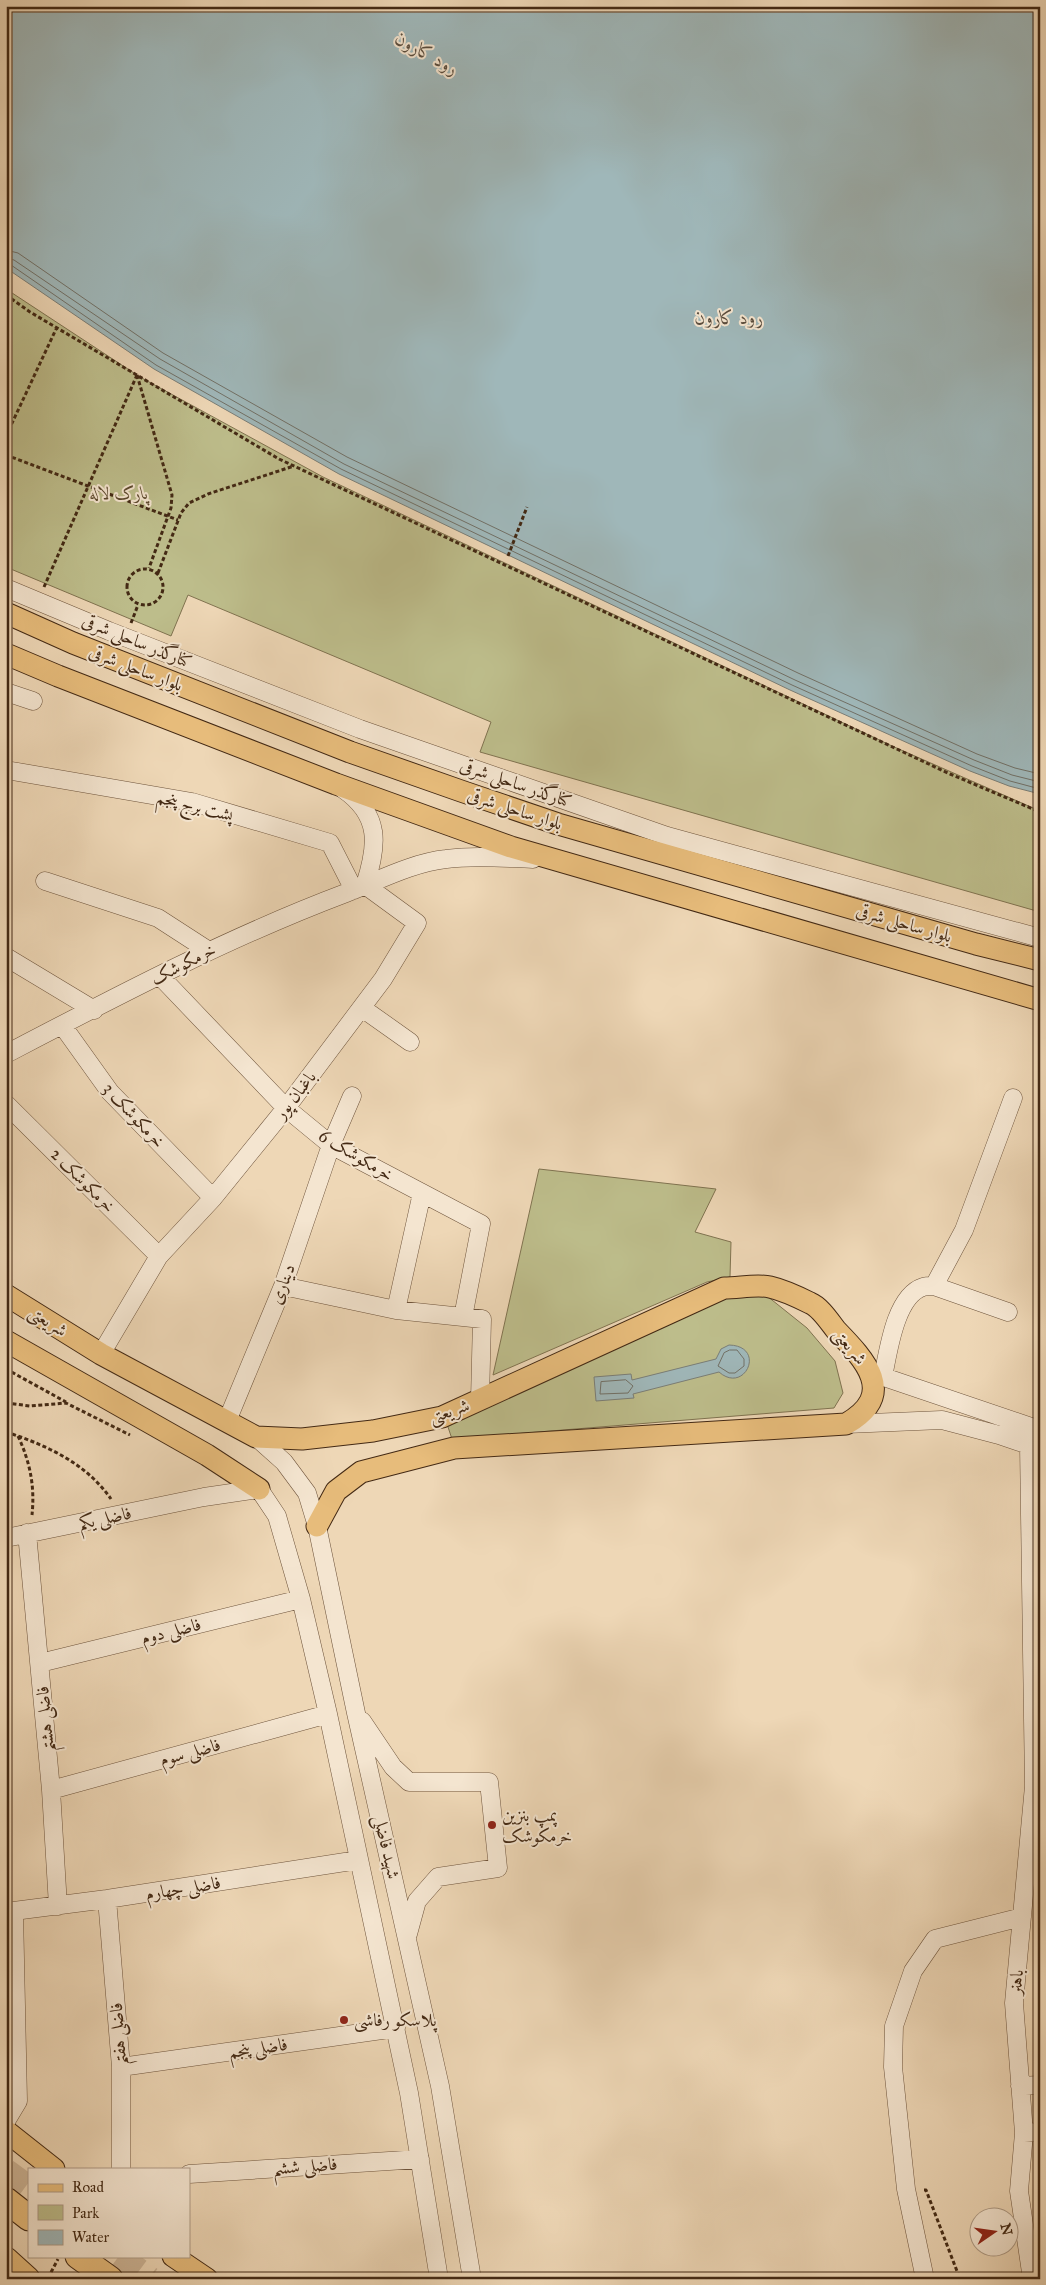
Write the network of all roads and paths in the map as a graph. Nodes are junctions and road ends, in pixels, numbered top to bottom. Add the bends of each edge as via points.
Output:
1 (6, 295) edge
2 (57, 327) junction
3 (137, 375) junction
4 (6, 436) edge
5 (6, 454) edge
6 (294, 466) junction
7 (88, 486) junction
8 (527, 507) dead end
9 (168, 516) junction
10 (178, 520) junction
11 (508, 556) dead end
12 (148, 568) junction
13 (158, 573) junction
14 (6, 588) edge
15 (38, 601) junction
16 (6, 613) edge
17 (6, 654) edge
18 (6, 692) edge
19 (34, 701) dead end
20 (472, 767) junction
21 (6, 770) edge
22 (336, 784) junction
23 (462, 791) junction
24 (1040, 812) edge
25 (549, 860) junction
26 (45, 882) dead end
27 (360, 888) junction
28 (1040, 938) edge
29 (209, 951) junction
30 (6, 957) edge
31 (1040, 960) edge
32 (160, 976) junction
33 (1040, 1000) edge
34 (362, 1008) junction
35 (94, 1010) junction
36 (62, 1025) junction
37 (410, 1042) dead end
38 (6, 1054) edge
39 (352, 1096) dead end
40 (1013, 1098) dead end
41 (6, 1104) edge
42 (286, 1108) junction
43 (331, 1145) junction
44 (422, 1193) junction
45 (213, 1198) junction
46 (159, 1256) junction
47 (283, 1286) junction
48 (934, 1286) junction
49 (6, 1295) edge
50 (396, 1310) junction
51 (1008, 1312) dead end
52 (463, 1317) junction
53 (6, 1341) edge
54 (101, 1354) junction
55 (6, 1369) edge
56 (877, 1375) junction
57 (480, 1400) junction
58 (6, 1403) edge
59 (66, 1403) junction
60 (227, 1422) junction
61 (846, 1424) junction
62 (1040, 1430) edge
63 (6, 1432) edge
64 (18, 1436) junction
65 (256, 1437) junction
66 (134, 1438) dead end
67 (1034, 1447) edge
68 (207, 1455) junction
69 (259, 1489) junction
70 (204, 1497) junction
71 (122, 1515) junction
72 (317, 1526) junction
73 (27, 1534) junction
74 (6, 1538) edge
75 (301, 1599) junction
76 (40, 1663) junction
77 (356, 1713) junction
78 (328, 1714) junction
79 (1037, 1785) edge
80 (51, 1790) junction
81 (358, 1860) junction
82 (107, 1900) junction
83 (58, 1906) junction
84 (10, 1912) edge
85 (1022, 1917) junction
86 (407, 1937) junction
87 (396, 2028) junction
88 (121, 2067) junction
89 (1040, 2085) edge
90 (1020, 2086) junction
91 (6, 2121) edge
92 (6, 2131) edge
93 (1032, 2132) edge
94 (420, 2159) junction
95 (53, 2168) edge
96 (120, 2168) edge
97 (190, 2174) edge
98 (906, 2189) junction
99 (6, 2200) edge
100 (28, 2217) edge
101 (58, 2258) edge
102 (81, 2258) edge
103 (176, 2258) edge
104 (6, 2261) edge
105 (18, 2279) edge
106 (27, 2279) edge
107 (48, 2279) edge
108 (110, 2279) edge
109 (208, 2279) edge
110 (439, 2279) edge
111 (472, 2279) edge
112 (925, 2279) edge
113 (960, 2279) edge
114 (1032, 2279) edge

1 - 2 path
2 - 3 path
2 - 4 path
3 - 6 path
3 - 7 path
3 - 9 path via 172,495
5 - 7 path
6 - 10 path via 189,503
6 - 24 path via 950,774
7 - 9 path
7 - 15 path
8 - 11 path
9 - 10 path
9 - 12 path
10 - 13 path
12 - 13 path
12 - 13 path via 129,577 126,587 130,598 138,605 148,606 158,601 163,592 163,582
14 - 15 street, کنارگذر ساحلی شرقی
15 - 20 street, کنارگذر ساحلی شرقی via 360,729
16 - 23 main road, بلوار ساحلی شرقی via 73,643 350,752
17 - 22 main road, بلوار ساحلی شرقی
18 - 19 street
20 - 23 street
20 - 28 street, کنارگذر ساحلی شرقی via 667,836
21 - 27 street, پشت برج پنجم via 192,802 330,843
22 - 25 main road, بلوار ساحلی شرقی
22 - 27 street via 356,798 370,819 375,843
23 - 31 main road, بلوار ساحلی شرقی via 558,824
25 - 27 street, خرمکوشک via 445,859 412,867
25 - 33 main road, بلوار ساحلی شرقی
26 - 29 street via 158,918
27 - 29 street, خرمکوشک via 287,915
27 - 34 street, باغبان پور via 417,923
29 - 32 street, خرمکوشک
30 - 35 street
32 - 35 street, خرمکوشک
32 - 42 street, خرمکوشک 6
34 - 37 street
34 - 42 street, باغبان پور
35 - 36 street, خرمکوشک
36 - 38 street, خرمکوشک
36 - 45 street, خرمکوشک 3 via 110,1092
39 - 43 street, دیناری
40 - 48 street via 964,1230
41 - 46 street, خرمکوشک 2
42 - 43 street, خرمکوشک 6
42 - 45 street, باغبان پور
43 - 44 street, خرمکوشک 6
43 - 47 street, دیناری
44 - 50 street
44 - 52 street, خرمکوشک 6 via 480,1224
45 - 46 street, باغبان پور
46 - 54 street, باغبان پور
47 - 50 street
47 - 60 street, دیناری
48 - 51 street
48 - 56 street via 922,1287 905,1303
49 - 54 main road, شریعتی
50 - 52 street
52 - 57 street via 482,1319
53 - 68 main road, شریعتی
54 - 60 main road, شریعتی
55 - 59 path
56 - 57 main road, شریعتی via 812,1304 770,1287 724,1288
56 - 61 main road, شریعتی via 869,1404
56 - 62 street, شریعتی
57 - 65 main road, شریعتی via 442,1417 373,1431 302,1439
58 - 59 path via 30,1406
59 - 66 path
60 - 65 main road, شریعتی
61 - 67 street, شریعتی via 942,1420
61 - 72 main road, شریعتی via 454,1448 361,1472 336,1491
63 - 64 path
64 - 71 path via 60,1453 79,1467 108,1495
64 - 73 path via 32,1474 33,1500
65 - 72 street, شهید فاضلی via 284,1462 307,1493
67 - 79 street, باهنر
68 - 69 main road, شریعتی
68 - 70 street via 220,1473 215,1489
69 - 70 street, فاضلی یکم
69 - 75 street, شهید فاضلی via 278,1516
70 - 71 street, فاضلی یکم
71 - 73 street, فاضلی یکم
72 - 77 street, شهید فاضلی
73 - 74 street, فاضلی یکم
73 - 76 street, فاضلی هشتم
75 - 76 street, فاضلی دوم
75 - 78 street, شهید فاضلی
76 - 80 street, فاضلی هشتم
77 - 86 street, شهید فاضلی
77 - 86 street via 393,1767 409,1782 490,1782 498,1868 438,1877 417,1902
78 - 80 street, فاضلی سوم
78 - 81 street, شهید فاضلی
79 - 85 street, باهنر
80 - 83 street, فاضلی هشتم
81 - 82 street, فاضلی چهارم
81 - 87 street, شهید فاضلی
82 - 83 street, فاضلی چهارم
82 - 88 street, فاضلی هفتم
83 - 84 street, فاضلی چهارم
84 - 91 street via 18,2101
85 - 90 street, باهنر via 1014,2003
85 - 98 street via 936,1939 913,1971 894,2026 893,2067
86 - 111 street, شهید فاضلی via 440,2086
87 - 88 street, فاضلی پنجم
87 - 94 street, شهید فاضلی
88 - 96 street, فاضلی هفتم
89 - 90 street
90 - 93 street, باهنر
92 - 95 main road
93 - 114 street, باهنر via 1019,2191
94 - 97 street, فاضلی ششم
94 - 110 street, شهید فاضلی
98 - 112 street
98 - 113 path via 926,2190
99 - 100 highway
101 - 107 path
102 - 108 highway
103 - 109 main road
104 - 105 highway
104 - 106 highway

